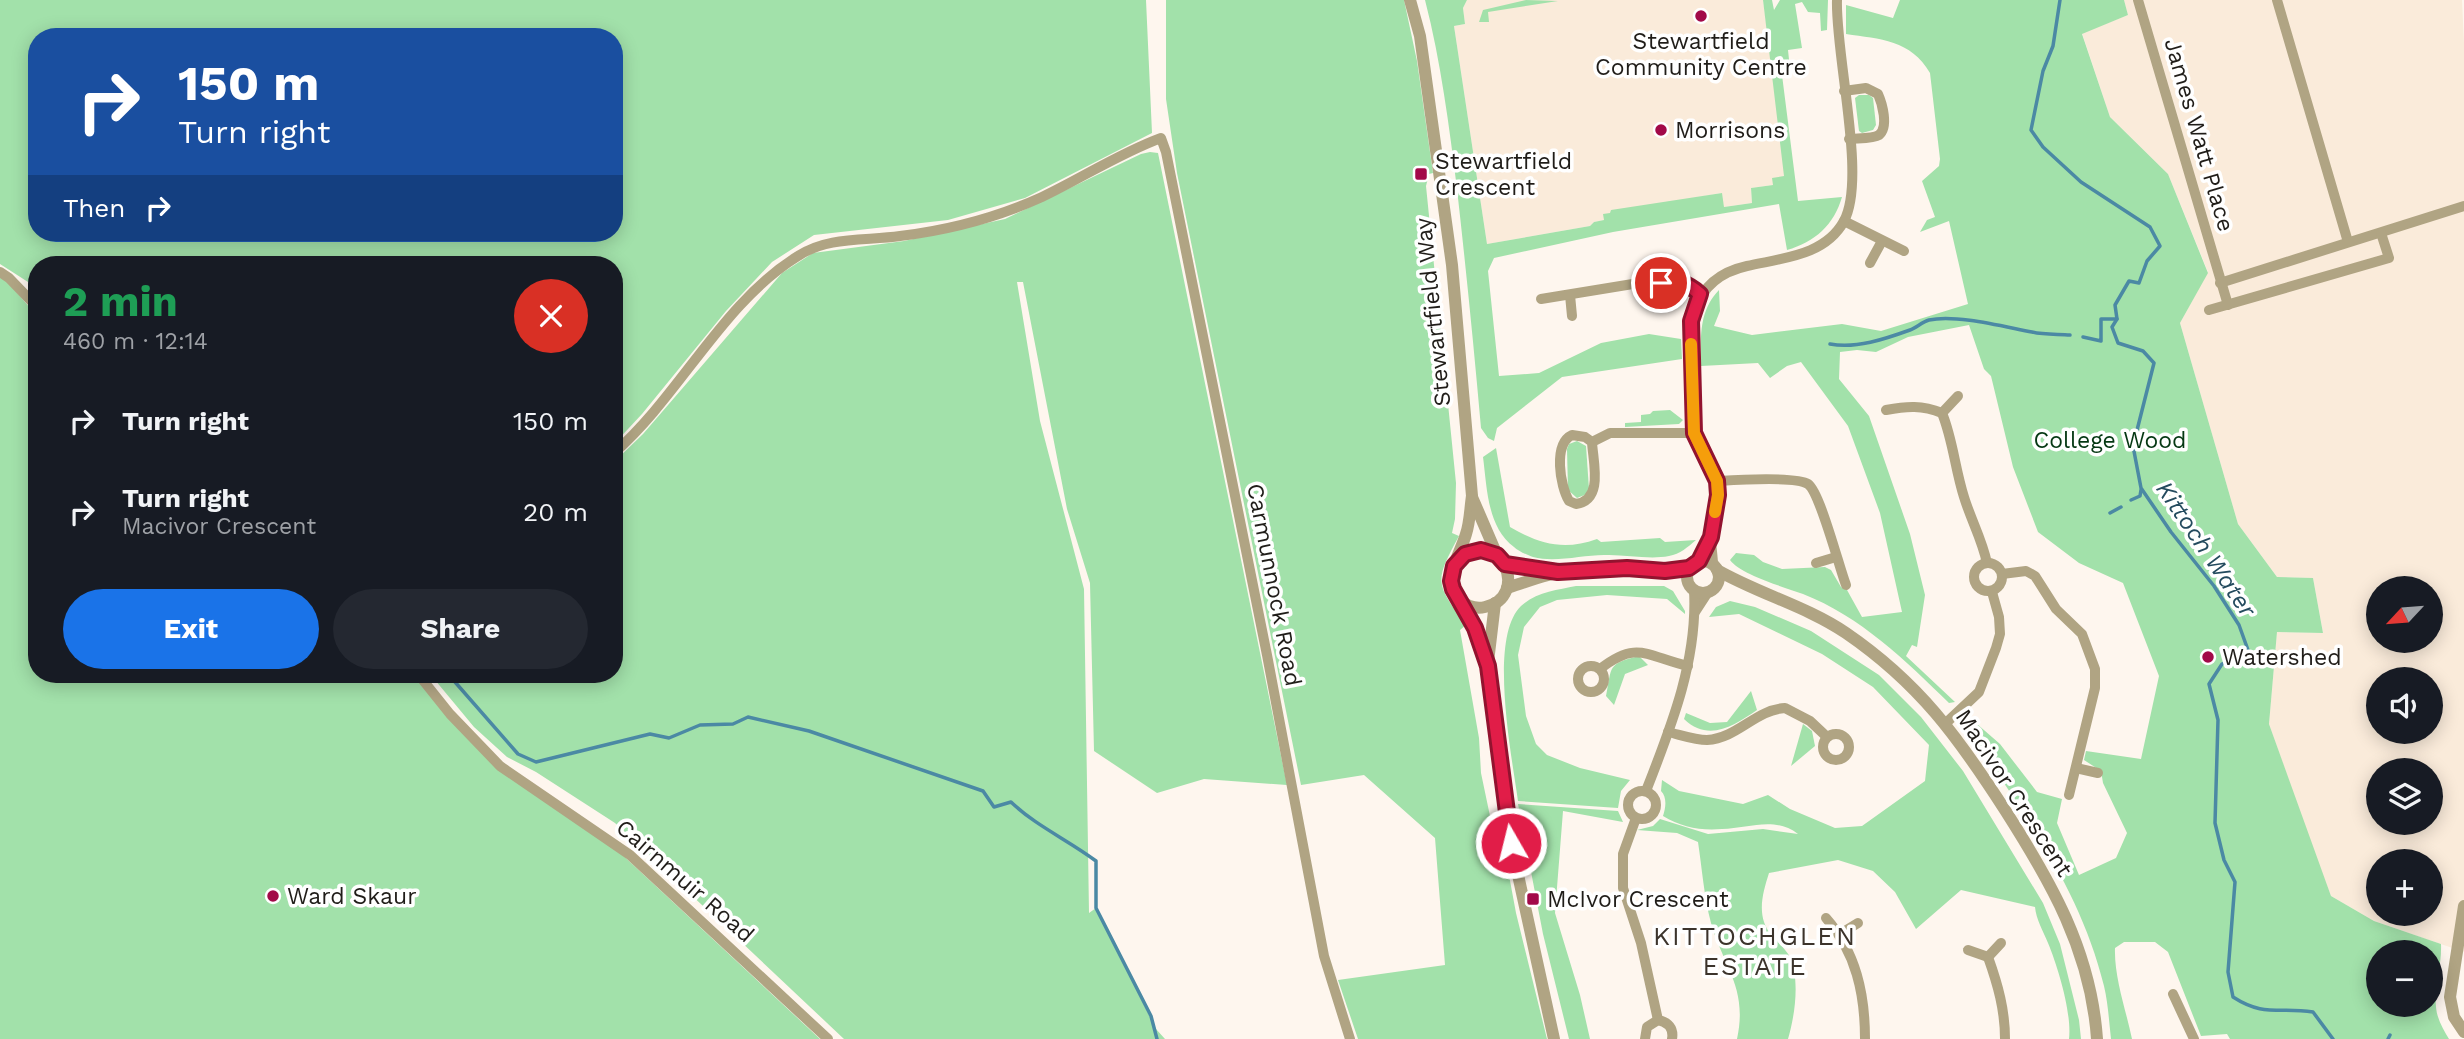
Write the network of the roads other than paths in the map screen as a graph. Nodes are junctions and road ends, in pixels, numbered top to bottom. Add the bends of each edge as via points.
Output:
1 (1410, 0) edge
2 (1837, 0) edge
3 (2138, 0) edge
4 (2277, 0) edge
5 (1844, 91) junction
6 (1849, 139) junction
7 (2464, 206) edge
8 (1844, 221) junction
9 (2381, 233) junction
10 (1882, 241) junction
11 (2348, 242) junction
12 (1903, 251) dead end
13 (1870, 263) dead end
14 (0, 272) edge
15 (2220, 283) junction
16 (1700, 294) junction
17 (1570, 296) junction
18 (28, 298) edge
19 (1541, 299) dead end
20 (2228, 305) junction
21 (2209, 310) dead end
22 (1572, 316) dead end
23 (1958, 396) dead end
24 (1886, 410) dead end
25 (1942, 412) junction
26 (1694, 433) junction
27 (1592, 442) junction
28 (623, 445) edge
29 (1717, 481) junction
30 (1472, 496) junction
31 (1711, 537) junction
32 (1836, 557) junction
33 (1458, 559) junction
34 (1501, 559) junction
35 (1816, 563) dead end
36 (1987, 563) junction
37 (1715, 568) junction
38 (1558, 572) junction
39 (2002, 574) junction
40 (1699, 580) junction
41 (1846, 584) dead end
42 (1744, 586) junction
43 (1507, 588) junction
44 (1992, 592) junction
45 (1457, 596) junction
46 (1495, 603) junction
47 (1488, 666) junction
48 (1688, 666) junction
49 (1600, 669) dead end
50 (425, 683) edge
51 (1946, 723) junction
52 (1668, 732) junction
53 (1827, 737) dead end
54 (2076, 768) junction
55 (2098, 773) dead end
56 (1646, 791) junction
57 (2069, 795) dead end
58 (1636, 818) junction
59 (2464, 906) edge
60 (1826, 918) dead end
61 (1858, 923) dead end
62 (1840, 934) junction
63 (2001, 943) dead end
64 (1968, 950) dead end
65 (1988, 957) junction
66 (2173, 994) dead end
67 (1658, 1020) junction
68 (2464, 1032) edge
69 (828, 1039) edge
70 (1350, 1039) edge
71 (1554, 1039) edge
72 (1645, 1039) edge
73 (1672, 1039) edge
74 (1865, 1039) edge
75 (2005, 1039) edge
76 (2097, 1039) edge
77 (2194, 1039) edge

1 - 30 street, Stewartfield Way via 1420,36 1452,265
2 - 5 street
3 - 15 street, James Watt Place
4 - 11 street
5 - 6 street
5 - 6 street via 1866,88 1878,94 1884,127 1876,136
6 - 8 street via 1853,184
7 - 9 street
8 - 10 street
8 - 16 street via 1831,237 1799,256 1738,268
9 - 11 street
9 - 20 street via 2389,258
10 - 12 street
10 - 13 street
11 - 15 street
14 - 18 street
15 - 20 street, James Watt Place
16 - 17 street via 1687,283 1675,281
16 - 26 street via 1691,321
17 - 19 street
17 - 22 street
20 - 21 street
23 - 25 street
24 - 25 street via 1915,405
25 - 36 street via 1963,495
26 - 27 street via 1610,433
26 - 29 street
27 - 27 street via 1593,495 1576,504 1569,501 1564,489 1562,444 1572,435
28 - 70 street, Carmunnock Road via 748,296 798,256 826,243 901,236 995,217 1161,138 1324,956
29 - 31 street
29 - 32 street via 1795,480 1808,484 1820,505
30 - 33 street, Stewartfield Way
30 - 34 street, Stewartfield Way
31 - 37 street
31 - 40 street
32 - 35 street
32 - 41 street
33 - 34 street via 1472,550 1489,551
33 - 45 street via 1451,581
34 - 38 street, Macivor Crescent
34 - 43 street via 1509,576
36 - 39 street via 1997,565
36 - 44 street via 1976,570 1975,583
37 - 40 street, Macivor Crescent
37 - 40 street via 1718,582
37 - 42 street, Macivor Crescent
38 - 40 street, Macivor Crescent via 1627,568
38 - 43 street, Macivor Crescent
39 - 44 street via 2001,585
39 - 54 street via 2026,571 2035,576 2056,609 2082,635 2095,669 2095,688
40 - 42 street, Macivor Crescent
40 - 48 street
42 - 51 street, Macivor Crescent via 1808,611 1844,632 1884,660
43 - 46 street
44 - 51 street via 1999,617 1996,648 1979,691
45 - 46 street via 1479,608
45 - 47 street via 1475,628
46 - 47 street
47 - 71 street via 1511,843
48 - 49 street via 1636,651 1620,654
48 - 52 street
50 - 69 street, Cairnmuir Road via 500,766 629,855
51 - 76 street, Macivor Crescent via 2052,885 2091,991
52 - 53 street via 1707,740 1737,731 1763,713 1785,708 1810,721
52 - 56 street
54 - 55 street
54 - 57 street
56 - 58 street via 1636,791 1629,798 1627,807
56 - 58 street via 1656,808 1649,817
58 - 67 street via 1623,854 1623,888 1642,943
59 - 68 street via 2450,997 2454,1017
60 - 62 street
61 - 62 street
62 - 74 street via 1859,979
63 - 65 street
64 - 65 street
65 - 75 street via 2002,999
66 - 77 street
67 - 72 street via 1647,1027
67 - 73 street via 1669,1025

